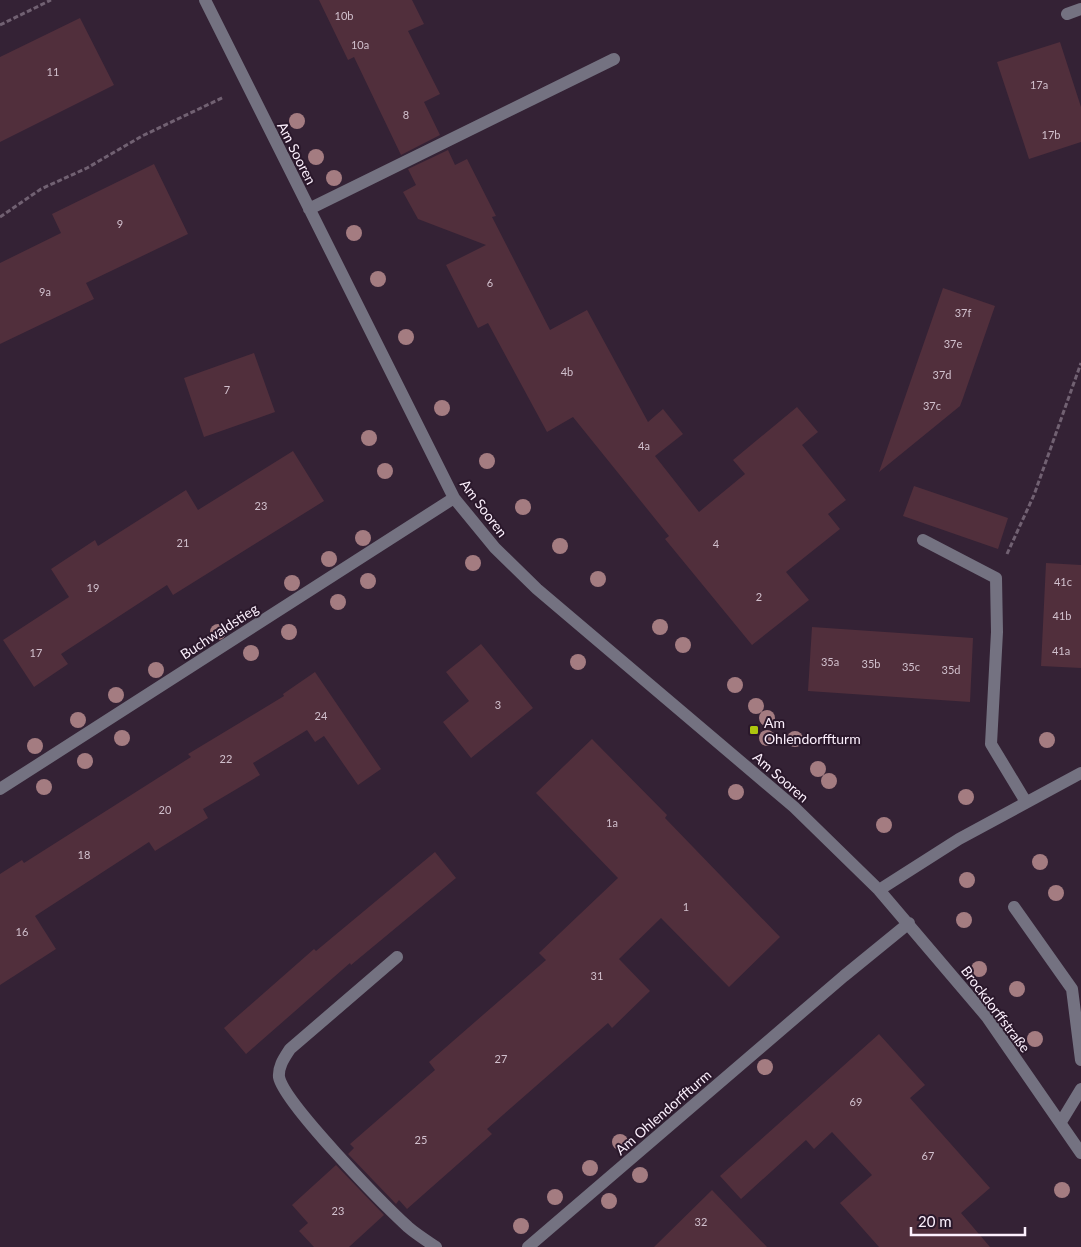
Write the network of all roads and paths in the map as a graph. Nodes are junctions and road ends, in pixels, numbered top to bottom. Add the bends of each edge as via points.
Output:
1 (51, 0) edge
2 (205, 0) edge
3 (1081, 9) edge
4 (1067, 14) dead end
5 (0, 25) edge
6 (614, 59) dead end
7 (247, 86) junction
8 (308, 209) junction
9 (0, 217) edge
10 (1081, 364) edge
11 (454, 498) junction
12 (924, 540) dead end
13 (996, 578) junction
14 (1081, 773) edge
15 (0, 789) edge
16 (1026, 802) junction
17 (879, 890) junction
18 (1014, 907) dead end
19 (909, 924) junction
20 (397, 957) dead end
21 (1081, 1060) edge
22 (1081, 1089) edge
23 (1061, 1122) junction
24 (1081, 1153) edge
25 (436, 1247) edge
26 (528, 1247) edge

1 - 5 path
2 - 7 street, Am Sooren
3 - 4 street
6 - 8 street
7 - 8 street, Am Sooren
7 - 9 path via 41,189
8 - 11 street, Am Sooren
10 - 13 path via 1034,495
11 - 15 street, Buchwaldstieg
11 - 17 street, Am Sooren via 495,548 537,589 794,807
12 - 13 street
13 - 16 street via 997,632 991,744
14 - 16 street
16 - 17 street via 959,839
17 - 19 street, Brockdorffstraße
18 - 21 street via 1072,989
19 - 23 street, Brockdorffstraße via 987,1017
19 - 26 street, Am Ohlendorffturm
20 - 25 street via 290,1049 281,1063 279,1075 289,1097 316,1130 409,1228
22 - 23 street
23 - 24 street, Brockdorffstraße

